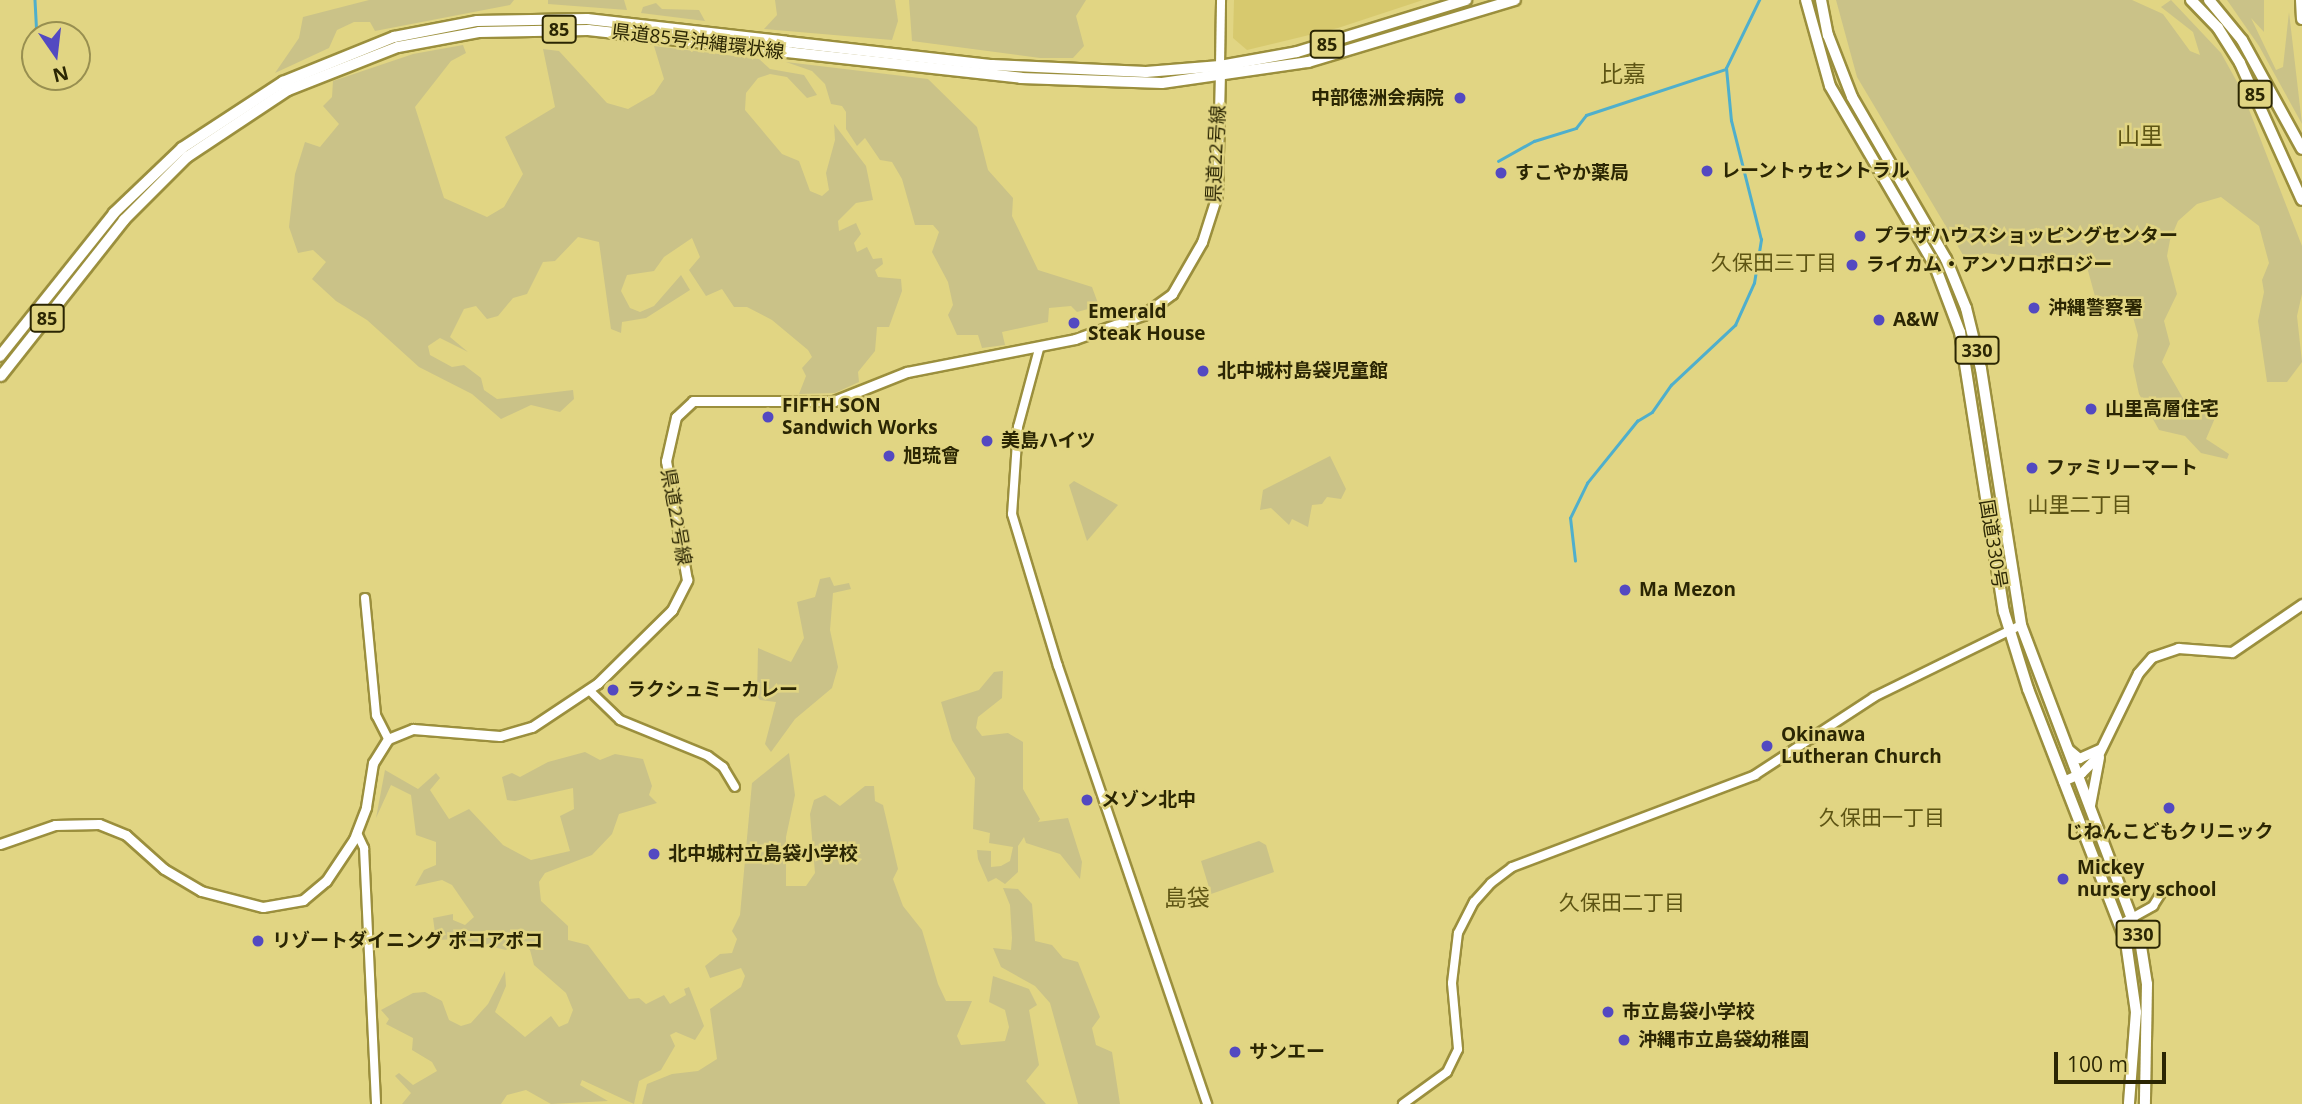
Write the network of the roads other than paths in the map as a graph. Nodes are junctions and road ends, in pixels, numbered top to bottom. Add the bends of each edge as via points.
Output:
1 (1221, 0) edge
2 (1466, 0) edge
3 (1515, 0) edge
4 (1806, 0) edge
5 (1822, 0) edge
6 (2191, 0) edge
7 (2209, 0) edge
8 (2301, 0) edge
9 (2302, 19) edge
10 (781, 47) junction
11 (1220, 66) junction
12 (1187, 75) junction
13 (1220, 78) junction
14 (2302, 149) edge
15 (2302, 200) edge
16 (1039, 349) junction
17 (0, 356) edge
18 (1, 376) edge
19 (365, 598) dead end
20 (2302, 604) edge
21 (2021, 625) junction
22 (2009, 630) junction
23 (589, 690) junction
24 (388, 739) junction
25 (2062, 743) junction
26 (2103, 746) junction
27 (2075, 776) junction
28 (2063, 781) junction
29 (735, 787) dead end
30 (2091, 815) junction
31 (357, 833) junction
32 (0, 844) edge
33 (2161, 893) dead end
34 (2132, 918) junction
35 (2121, 924) junction
36 (376, 1104) edge
37 (1207, 1104) edge
38 (1403, 1104) edge
39 (2129, 1104) edge
40 (2145, 1104) edge

1 - 11 street
2 - 11 main road, 県道85号沖縄環状線 / 85 via 1342,41
3 - 13 main road, 県道85号沖縄環状線 / 85 via 1347,52
4 - 22 main road, 国道330号 / 330 via 1822,65 1839,106 1922,242 1950,300 1967,362 1995,574
5 - 21 main road, 国道330号 / 330 via 1828,35 1852,97 1946,259 1966,308 1981,369
6 - 15 main road, 85 via 2218,28 2240,63
7 - 14 main road, 85 via 2242,40
8 - 9 highway
10 - 12 main road, 県道85号沖縄環状線 / 85 via 1083,73
10 - 17 main road, 県道85号沖縄環状線 / 85 via 548,18 477,21 412,33 313,67 218,121 162,165 83,252
10 - 18 main road, 県道85号沖縄環状線 / 85 via 588,30 513,29 414,44 339,67 288,90 217,134 161,181 92,259
11 - 12 main road, 県道85号沖縄環状線 / 85
11 - 13 main road, 県道22号線
12 - 13 main road, 県道85号沖縄環状線 / 85
13 - 16 main road, 県道22号線 via 1217,195 1184,279 1143,315
16 - 23 main road, 県道22号線 via 907,372 834,401 710,399 693,401 681,410 666,461 687,571 684,589 656,628
16 - 37 street via 1018,427 1012,514
19 - 24 street via 376,715
20 - 26 main road via 2232,652 2178,648 2152,657 2138,673
21 - 22 street
21 - 25 main road, 国道330号 / 330
22 - 28 main road, 国道330号 / 330
22 - 38 street via 1874,697 1755,775 1511,867 1474,902 1458,933 1452,983 1458,1049 1447,1072
23 - 24 main road, 県道22号線 via 548,720 508,735 422,729
23 - 29 street via 620,720 708,756 723,767
24 - 31 main road via 373,764
25 - 26 main road via 2079,758
25 - 27 main road, 国道330号 / 330
26 - 27 main road
26 - 30 main road via 2091,788
27 - 28 main road
27 - 30 main road, 国道330号 / 330
28 - 35 main road, 国道330号 / 330
30 - 34 main road, 国道330号 / 330
31 - 32 main road via 316,891 273,908 188,885 126,835 99,824 55,825
31 - 36 street via 364,848
33 - 34 street via 2153,906
34 - 35 street
34 - 40 main road, 国道330号 / 330 via 2147,984
35 - 39 main road, 国道330号 / 330 via 2136,1012

